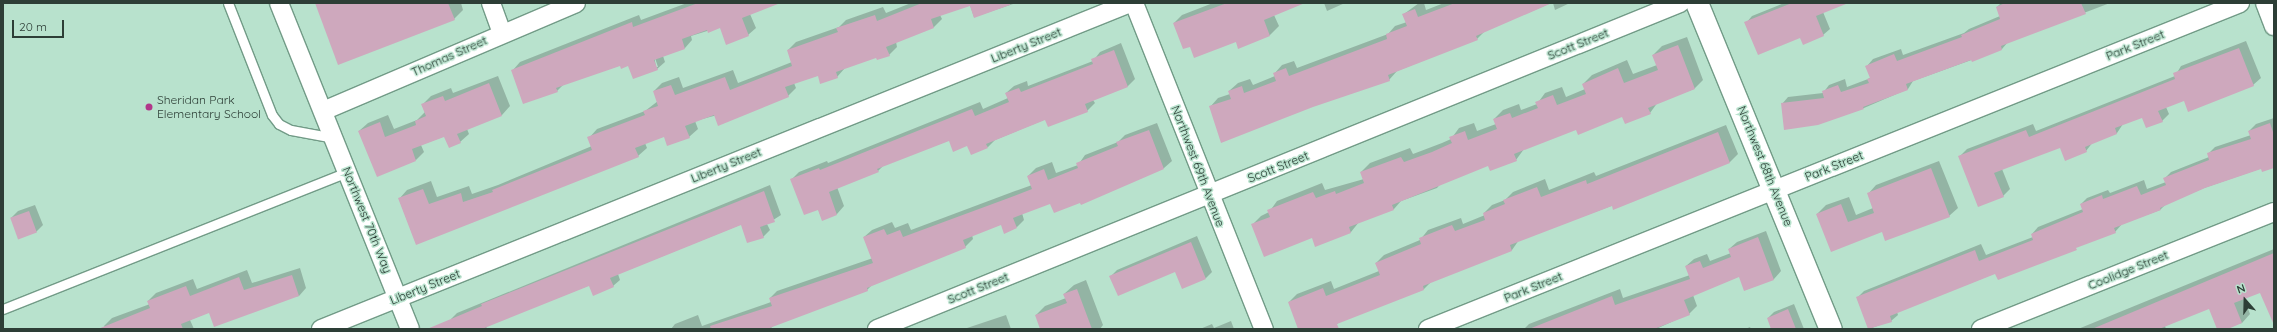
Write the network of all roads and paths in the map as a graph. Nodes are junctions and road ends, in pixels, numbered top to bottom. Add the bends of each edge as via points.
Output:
1 (228, 3) edge
2 (279, 3) edge
3 (491, 3) edge
4 (576, 3) edge
5 (1130, 3) edge
6 (1134, 3) edge
7 (1680, 3) edge
8 (1697, 3) edge
9 (2240, 3) edge
10 (2265, 3) edge
11 (2274, 26) edge
12 (502, 33) junction
13 (323, 111) junction
14 (334, 138) junction
15 (348, 172) junction
16 (1775, 189) junction
17 (1209, 196) junction
18 (2274, 212) edge
19 (398, 298) junction
20 (3, 309) edge
21 (321, 329) edge
22 (410, 329) edge
23 (877, 329) edge
24 (1264, 329) edge
25 (1428, 329) edge
26 (1831, 329) edge
27 (1981, 329) edge

1 - 14 lane via 272,115 279,124 290,130
2 - 13 street, Northwest 70th Way
3 - 12 street
4 - 12 street, Thomas Street
5 - 19 street, Liberty Street
6 - 17 street, Northwest 69th Avenue
7 - 17 street, Scott Street
8 - 16 street, Northwest 68th Avenue
9 - 16 street, Park Street
10 - 11 street
12 - 13 street, Thomas Street
13 - 14 street, Northwest 70th Way
14 - 15 street, Northwest 70th Way
15 - 19 street, Northwest 70th Way
15 - 20 lane
16 - 25 street, Park Street
16 - 26 street, Northwest 68th Avenue
17 - 23 street, Scott Street
17 - 24 street, Northwest 69th Avenue
18 - 27 street, Coolidge Street
19 - 21 street, Liberty Street
19 - 22 street, Northwest 70th Way

